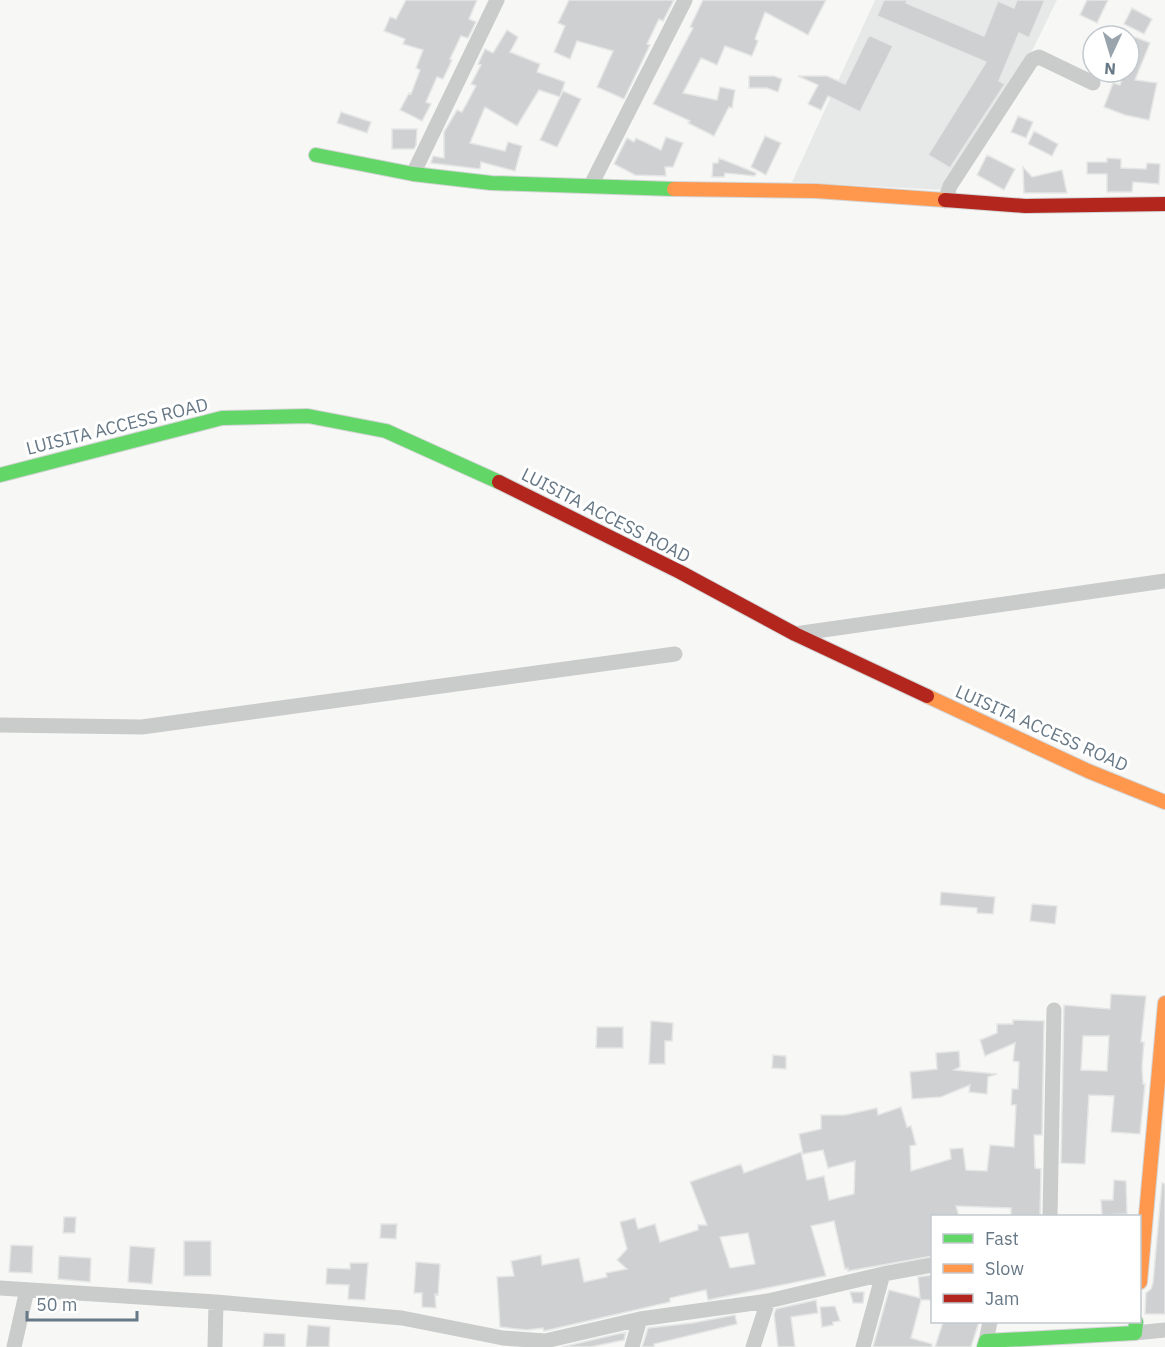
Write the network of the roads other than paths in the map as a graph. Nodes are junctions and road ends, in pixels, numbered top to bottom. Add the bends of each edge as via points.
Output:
1 (498, 0) edge
2 (685, 0) edge
3 (1081, 77) edge
4 (316, 155) dead end
5 (413, 174) junction
6 (591, 185) junction
7 (945, 201) junction
8 (1165, 204) edge
9 (0, 474) edge
10 (1165, 581) edge
11 (795, 634) junction
12 (675, 654) dead end
13 (0, 725) edge
14 (1165, 802) edge
15 (1165, 1003) edge
16 (1054, 1010) dead end
17 (1050, 1215) edge
18 (931, 1265) edge
19 (1141, 1271) edge
20 (883, 1274) junction
21 (0, 1288) edge
22 (27, 1290) junction
23 (768, 1301) junction
24 (216, 1302) junction
25 (640, 1319) junction
26 (990, 1323) edge
27 (1136, 1327) edge
28 (1165, 1330) edge
29 (1101, 1341) edge
30 (985, 1344) edge
31 (14, 1347) edge
32 (215, 1347) edge
33 (632, 1347) edge
34 (753, 1347) edge
35 (863, 1347) edge

1 - 5 street
2 - 6 street
3 - 7 street via 1039,57 1032,60 950,186
4 - 5 street
5 - 6 street via 491,183
6 - 7 street via 816,191
7 - 8 street via 1025,206
9 - 11 street, LUISITA ACCESS ROAD via 222,418 308,416 386,431 520,491
10 - 11 street
11 - 14 street, LUISITA ACCESS ROAD via 1088,771
12 - 13 street via 142,727
15 - 19 street
16 - 17 street
18 - 20 street
20 - 23 street
20 - 35 street
21 - 22 street
22 - 24 street
22 - 31 street
23 - 25 street
23 - 34 street
24 - 25 street via 402,1318 503,1338 545,1341
24 - 32 street
25 - 33 street
26 - 30 street
27 - 28 street
27 - 29 street
29 - 30 street

